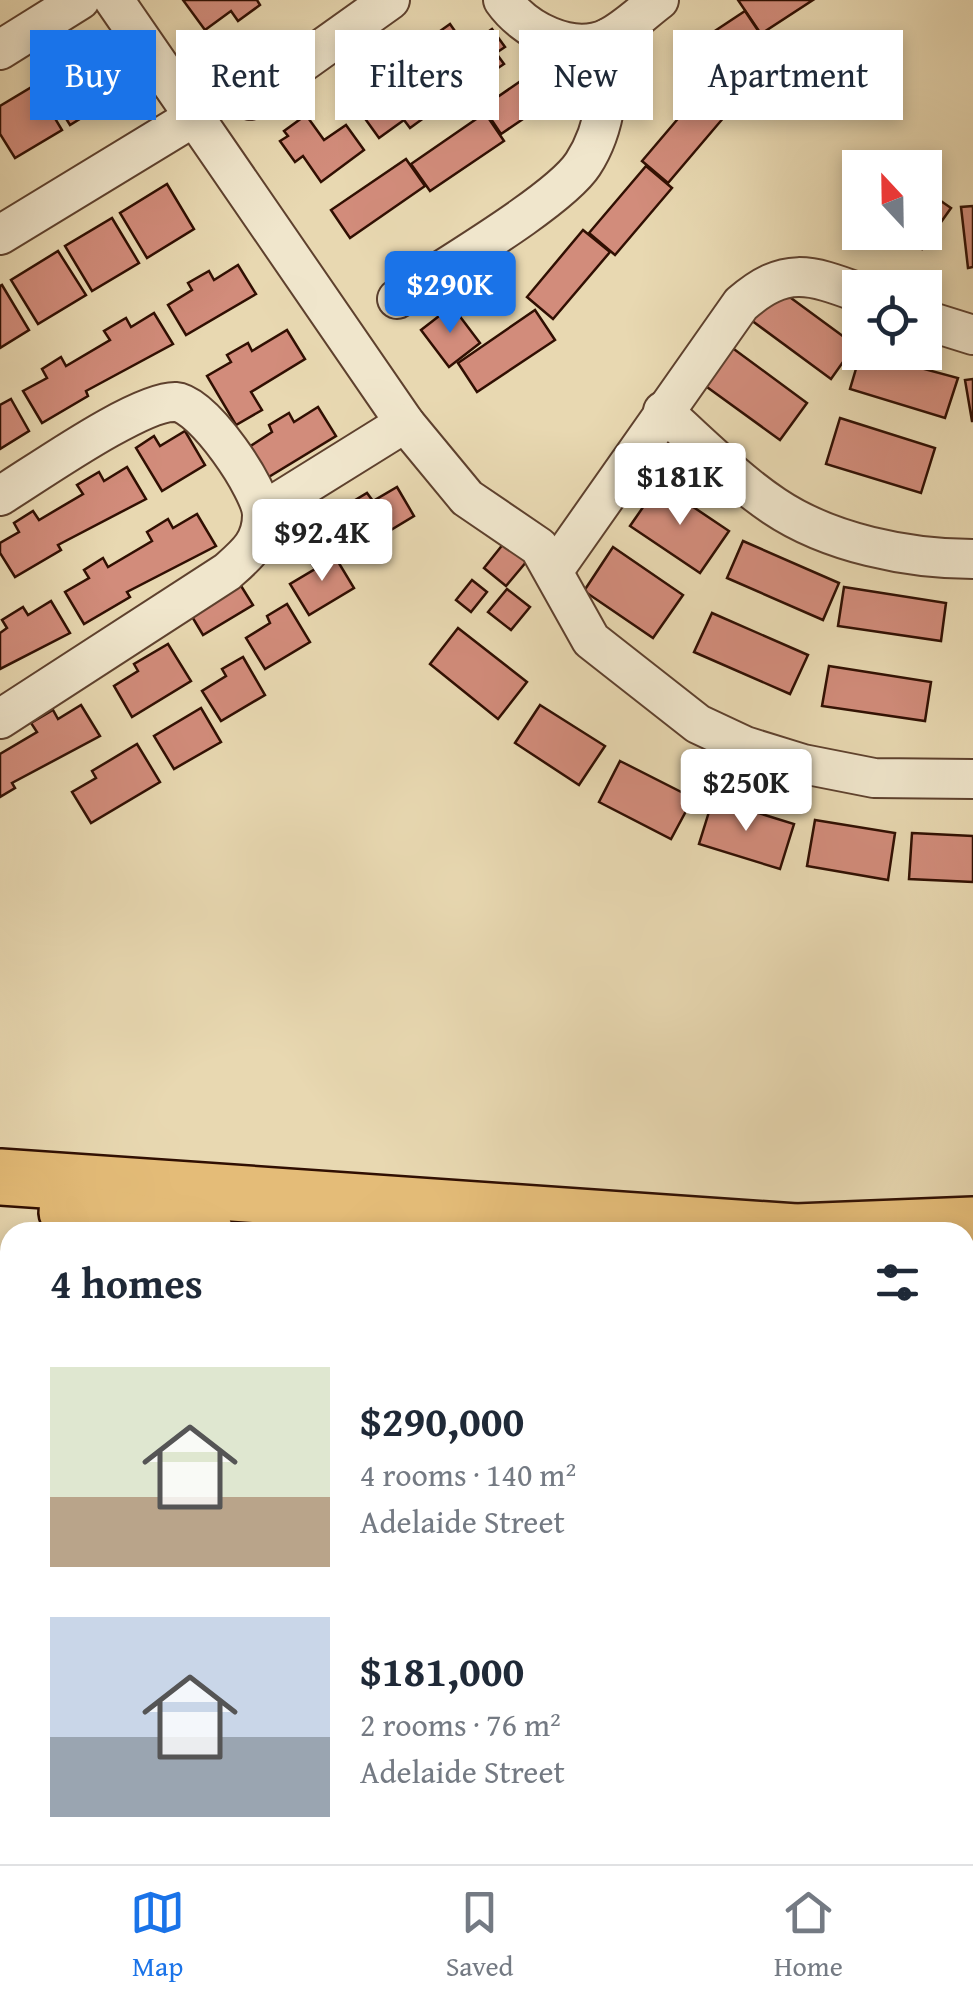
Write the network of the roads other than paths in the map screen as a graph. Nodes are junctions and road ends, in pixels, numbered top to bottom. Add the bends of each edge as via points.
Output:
1 (80, 0) edge
2 (114, 0) edge
3 (390, 0) edge
4 (503, 0) edge
5 (660, 0) edge
6 (533, 30) edge
7 (619, 30) edge
8 (0, 50) edge
9 (315, 54) edge
10 (176, 91) edge
11 (189, 120) edge
12 (196, 120) edge
13 (598, 120) edge
14 (0, 235) edge
15 (842, 286) edge
16 (397, 299) dead end
17 (942, 325) edge
18 (973, 335) edge
19 (663, 411) junction
20 (404, 423) junction
21 (0, 496) edge
22 (262, 512) junction
23 (973, 558) edge
24 (554, 570) junction
25 (0, 719) edge
26 (973, 780) edge
27 (0, 1177) edge
28 (0, 1202) edge
29 (137, 1222) edge
30 (651, 1222) edge

1 - 8 street
2 - 10 street
3 - 9 street
4 - 6 street
5 - 7 street
11 - 14 street
12 - 20 street
13 - 16 street via 582,166 551,194
15 - 19 street via 787,276 763,285 721,327
17 - 18 street
19 - 23 street via 774,506 804,522 859,543
19 - 24 street
20 - 22 street
20 - 24 street via 466,498 539,547
21 - 22 street via 129,418 180,402 203,417 244,473
22 - 25 street via 257,542 227,572
24 - 26 street via 591,640 698,724 803,764 874,778
27 - 30 highway
28 - 29 highway

